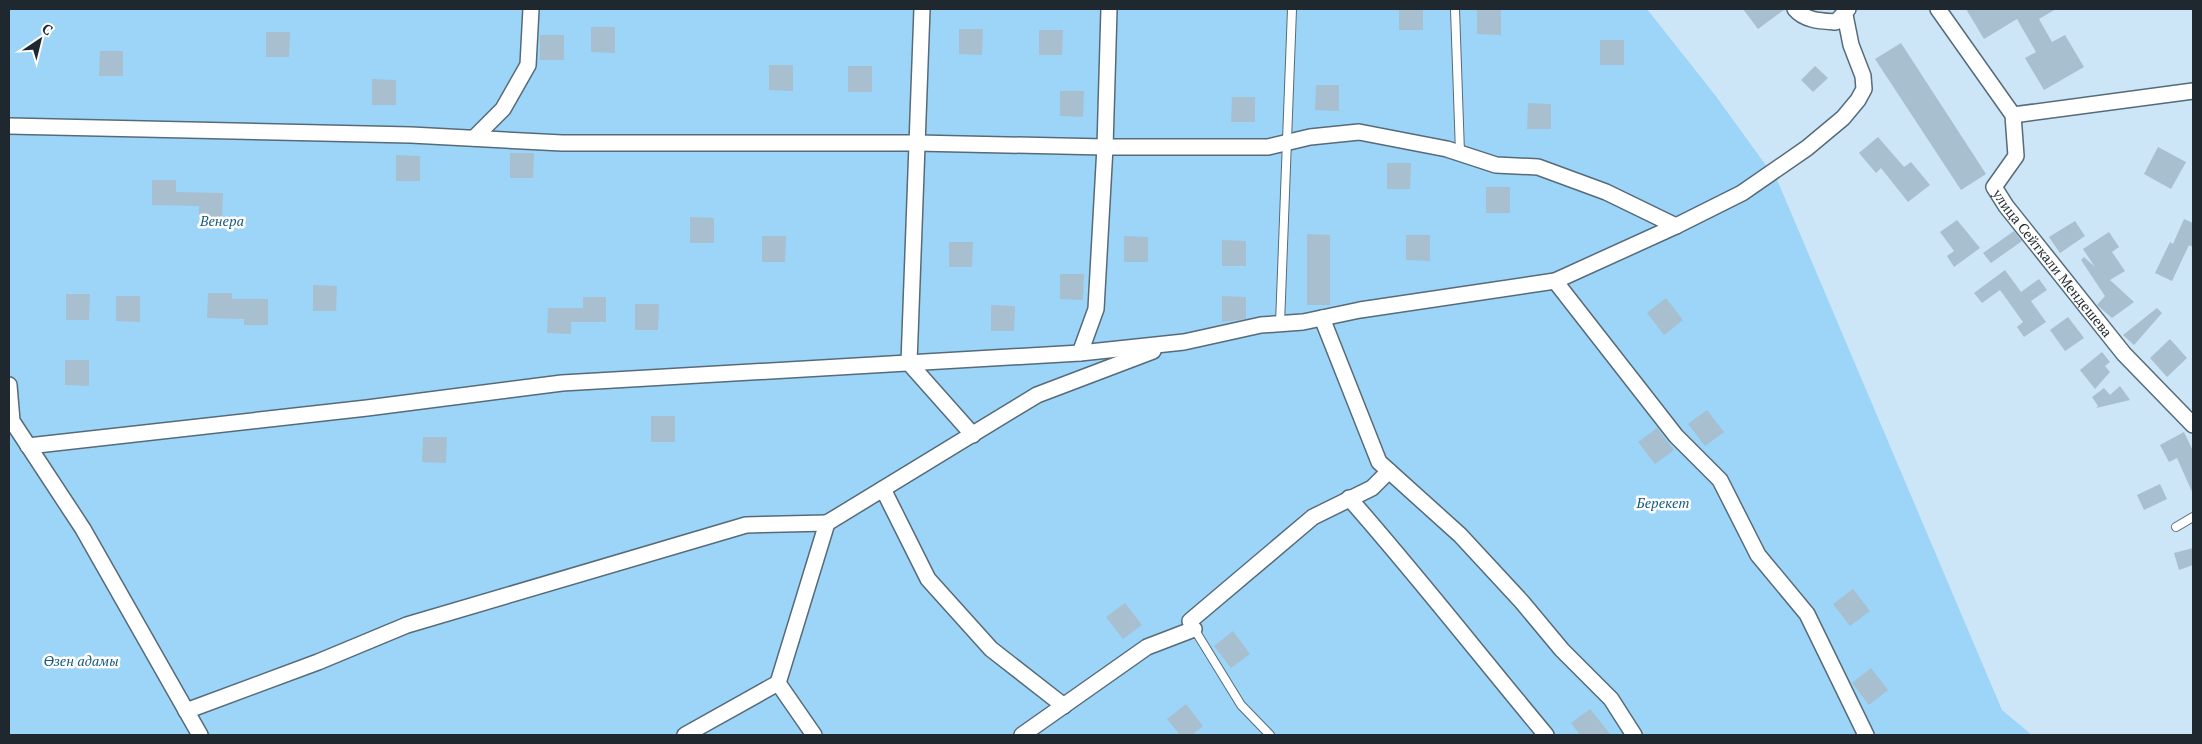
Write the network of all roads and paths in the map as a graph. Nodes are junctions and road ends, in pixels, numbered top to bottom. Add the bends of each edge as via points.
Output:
1 (532, 9) edge
2 (922, 9) edge
3 (1109, 9) edge
4 (1292, 9) edge
5 (1455, 9) edge
6 (1795, 9) edge
7 (1938, 9) edge
8 (1846, 12) edge
9 (2193, 91) edge
10 (2013, 115) junction
11 (9, 126) edge
12 (474, 138) junction
13 (917, 142) junction
14 (1287, 142) junction
15 (1105, 147) junction
16 (1460, 153) junction
17 (1676, 226) junction
18 (1555, 281) junction
19 (1322, 318) junction
20 (1280, 324) junction
21 (1171, 343) junction
22 (1080, 353) junction
23 (909, 363) junction
24 (9, 385) edge
25 (2193, 425) edge
26 (973, 435) junction
27 (28, 446) junction
28 (1389, 471) junction
29 (883, 490) junction
30 (1349, 498) junction
31 (2193, 517) edge
32 (827, 523) junction
33 (2176, 527) dead end
34 (1192, 625) junction
35 (778, 683) junction
36 (1064, 706) junction
37 (186, 711) junction
38 (200, 735) edge
39 (685, 735) edge
40 (814, 735) edge
41 (1022, 735) edge
42 (1270, 735) edge
43 (1546, 735) edge
44 (1634, 735) edge
45 (1866, 735) edge

1 - 12 street via 528,65 503,108
2 - 13 street
3 - 15 street
4 - 14 lane
5 - 16 lane
6 - 8 street via 1800,15 1836,22
7 - 10 street
8 - 17 street via 1851,45 1863,76 1864,89 1858,100 1843,118 1807,148 1742,193
9 - 10 street
10 - 25 street, улица Сейткали Мендешева via 2016,156 1994,187 2124,354
11 - 12 street
12 - 13 street via 562,143
13 - 15 street
13 - 23 street
14 - 15 street via 1268,147
14 - 16 street via 1359,132
14 - 20 lane
15 - 22 street via 1096,310
16 - 17 street via 1496,165 1538,167 1606,192
17 - 18 street
18 - 19 street
18 - 45 street via 1676,436 1720,480 1758,555 1807,614
19 - 20 street
19 - 28 street via 1378,462
20 - 21 street
21 - 22 street
21 - 26 street via 1037,396
22 - 23 street
23 - 26 street
23 - 27 street via 562,383
24 - 27 street via 12,421
26 - 29 street
27 - 37 street via 83,529
28 - 30 street via 1372,488
28 - 44 street via 1472,548 1562,650 1611,699
29 - 32 street
29 - 36 street via 928,579 991,650
30 - 34 street via 1313,517
30 - 43 street
31 - 33 lane
32 - 35 street
32 - 37 street via 746,525 407,625
34 - 36 street via 1147,647
34 - 42 lane via 1241,705
35 - 39 street
35 - 40 street
36 - 41 street
37 - 38 street

